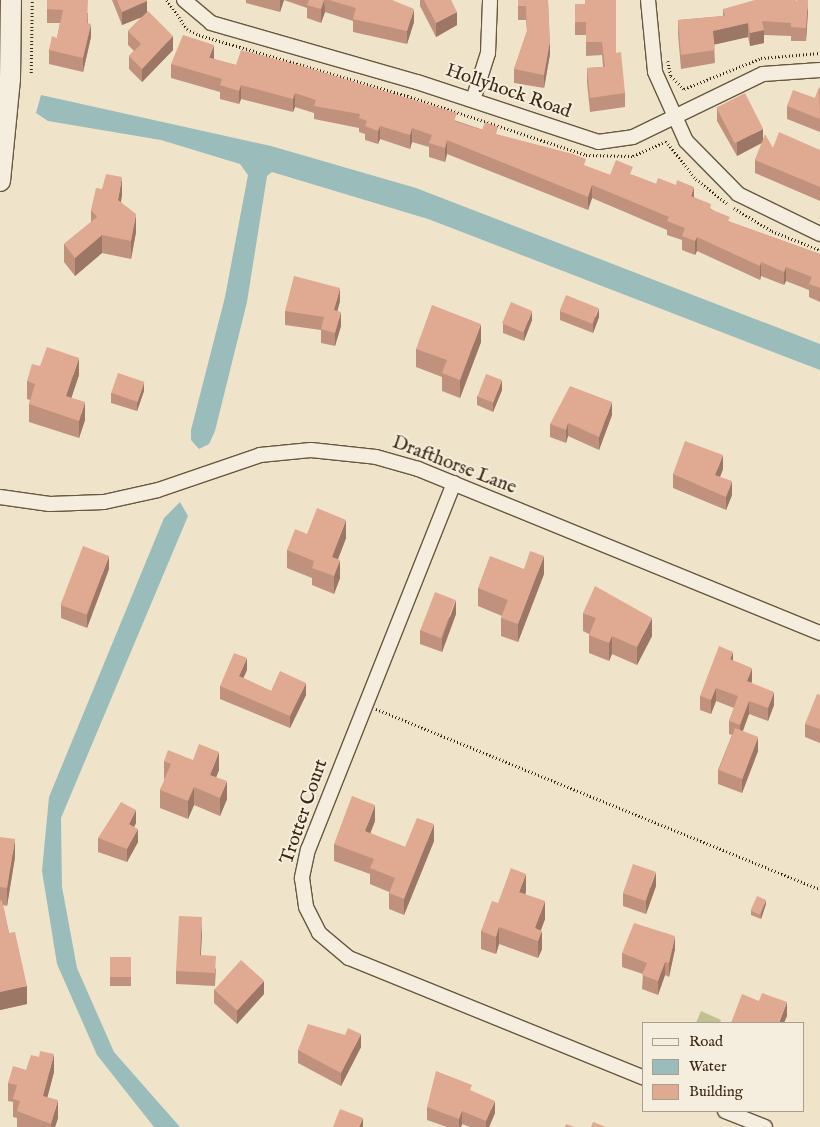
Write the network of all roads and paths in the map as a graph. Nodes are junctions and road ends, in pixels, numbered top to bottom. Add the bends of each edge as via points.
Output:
1 (12, 0) edge
2 (32, 0) edge
3 (167, 0) edge
4 (184, 0) edge
5 (490, 0) edge
6 (648, 0) edge
7 (820, 53) edge
8 (668, 59) dead end
9 (820, 70) edge
10 (31, 73) dead end
11 (473, 100) junction
12 (672, 117) junction
13 (0, 180) edge
14 (820, 234) edge
15 (820, 250) edge
16 (454, 484) junction
17 (0, 497) edge
18 (820, 633) edge
19 (366, 705) junction
20 (820, 889) edge
21 (642, 1077) edge
22 (727, 1112) edge
23 (764, 1127) edge

1 - 13 street via 10,80
2 - 10 path
3 - 15 path via 187,29 199,35 411,97 586,155 632,156 666,141 716,197 772,231
4 - 11 street, Hollyhock Road via 211,23
5 - 11 street via 488,53
6 - 12 street via 651,54
7 - 8 path via 761,58 684,89 672,76
9 - 12 street, Hollyhock Road via 763,74
11 - 12 street, Hollyhock Road via 598,142 625,140
12 - 14 street via 703,163 730,188 761,208
16 - 17 street, Drafthorse Lane via 376,457 311,450 229,462 158,490 104,502 50,504
16 - 18 street, Drafthorse Lane
16 - 19 street, Trotter Court
19 - 20 path
19 - 21 street, Trotter Court via 303,868 306,907 319,933 349,958
22 - 23 street

